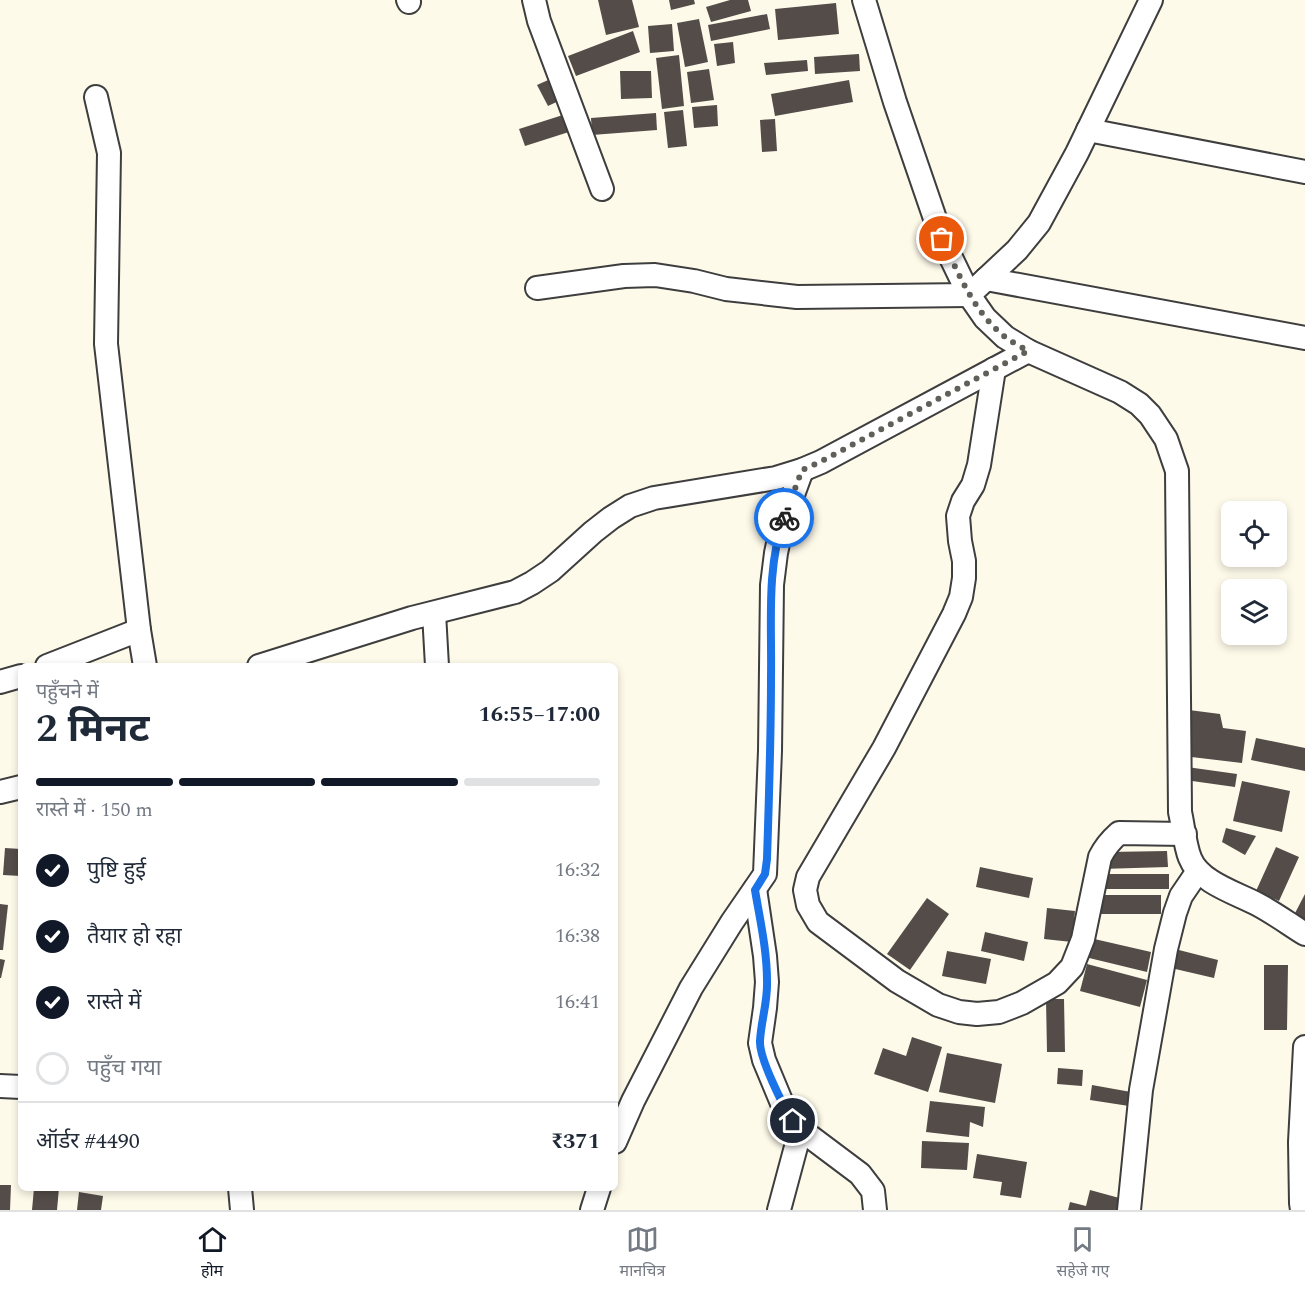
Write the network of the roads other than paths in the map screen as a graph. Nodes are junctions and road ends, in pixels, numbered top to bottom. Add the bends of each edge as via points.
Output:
1 (534, 0) edge
2 (864, 0) edge
3 (1151, 0) edge
4 (96, 97) dead end
5 (1088, 130) junction
6 (1305, 172) edge
7 (602, 189) dead end
8 (986, 279) junction
9 (537, 288) dead end
10 (969, 295) junction
11 (1305, 338) edge
12 (1028, 351) junction
13 (994, 369) junction
14 (802, 470) junction
15 (434, 613) junction
16 (139, 630) junction
17 (55, 663) edge
18 (144, 663) edge
19 (269, 663) edge
20 (437, 663) edge
21 (18, 677) edge
22 (0, 682) edge
23 (18, 789) edge
24 (0, 792) edge
25 (1185, 834) junction
26 (1198, 871) junction
27 (755, 890) junction
28 (1305, 934) edge
29 (1305, 1047) edge
30 (0, 1086) edge
31 (18, 1086) edge
32 (801, 1128) junction
33 (618, 1135) edge
34 (240, 1191) edge
35 (599, 1191) edge
36 (242, 1210) edge
37 (592, 1210) edge
38 (779, 1210) edge
39 (875, 1210) edge
40 (1129, 1210) edge
41 (1302, 1210) edge

1 - 7 street
2 - 10 street via 942,239
3 - 5 street
4 - 16 street via 109,153 106,344
5 - 6 street
5 - 8 street via 1039,223
8 - 10 street
8 - 11 street
9 - 10 street via 615,277 655,276 797,297
10 - 12 street via 1005,337
12 - 13 street
12 - 25 street via 1138,404 1150,415 1172,454 1177,471 1180,812
13 - 14 street
13 - 25 street via 979,465 958,516 964,561 961,597 884,748 808,877 808,905 818,922 897,981 938,1005 976,1014 999,1012 1057,983 1072,967 1083,939 1100,857 1112,839 1119,833
14 - 15 street via 630,506 532,583 515,592
14 - 27 street via 782,525 772,585 767,859 765,874
15 - 19 street
15 - 20 street
16 - 17 street
16 - 18 street
21 - 22 street
23 - 24 street
25 - 26 street via 1190,858
26 - 28 street
26 - 40 street via 1181,896 1166,949 1141,1090
27 - 32 street via 767,982 760,1043 784,1108
27 - 33 street via 691,988
29 - 41 street via 1300,1142
30 - 31 street
32 - 38 street
32 - 39 street via 860,1174 873,1191
34 - 36 street
35 - 37 street

